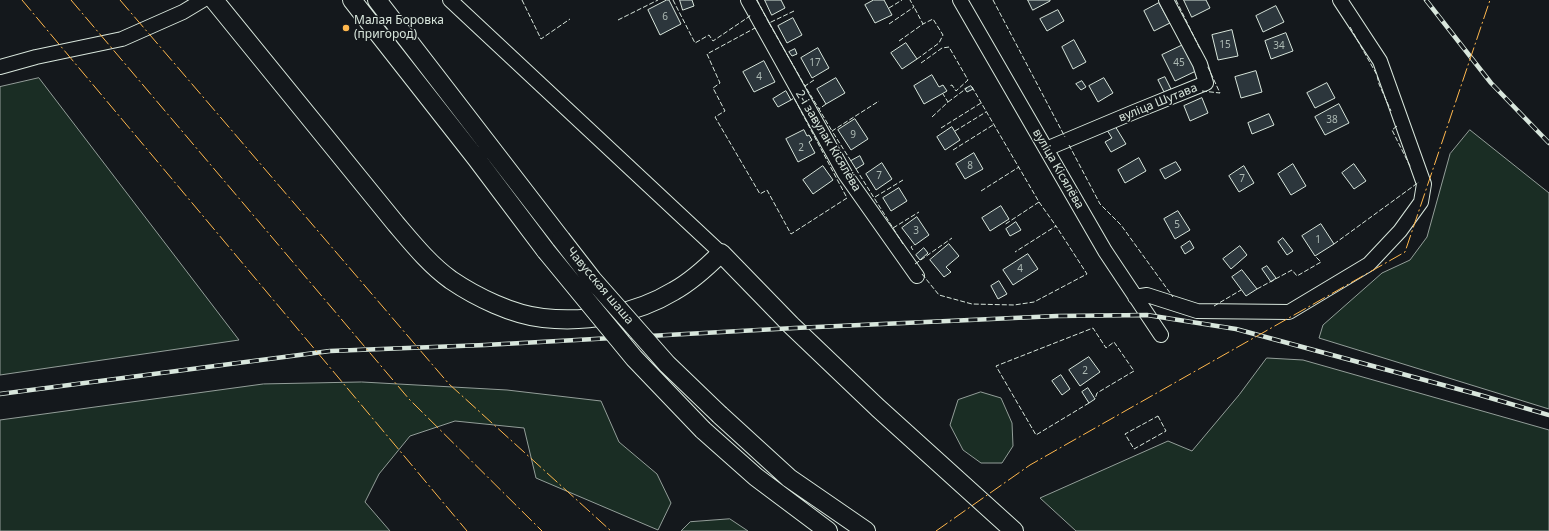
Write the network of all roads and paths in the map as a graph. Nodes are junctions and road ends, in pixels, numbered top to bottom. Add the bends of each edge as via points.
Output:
1 (203, 0) edge
2 (214, 0) edge
3 (352, 0) edge
4 (377, 0) edge
5 (450, 0) edge
6 (748, 0) edge
7 (960, 0) edge
8 (1166, 0) edge
9 (1340, 0) edge
10 (0, 67) edge
11 (1046, 149) junction
12 (721, 253) junction
13 (917, 276) dead end
14 (1135, 296) junction
15 (1161, 335) dead end
16 (828, 531) edge
17 (866, 531) edge
18 (1014, 531) edge

1 - 10 street via 183,12 122,39
2 - 12 main road via 423,255 451,280 482,299 511,311 542,318 578,319 614,315 648,305 675,291 699,274
3 - 16 main road, Чавусская шаша, bridge via 546,251 634,358 703,430 756,477
4 - 17 main road, Чавусская шаша, bridge via 592,279 667,364 789,478
5 - 12 street
6 - 13 street, 2-і завулак Кісялёва via 845,174
7 - 11 street, вуліца Кісялёва
8 - 11 street, вуліца Шутава via 1200,64 1206,83
9 - 14 street via 1380,62 1424,184 1421,202 1400,231 1369,264 1289,312 1197,311 1147,295
11 - 14 street, вуліца Кісялёва via 1105,251
12 - 18 main road via 791,325 878,408
14 - 15 street, вуліца Кісялёва

